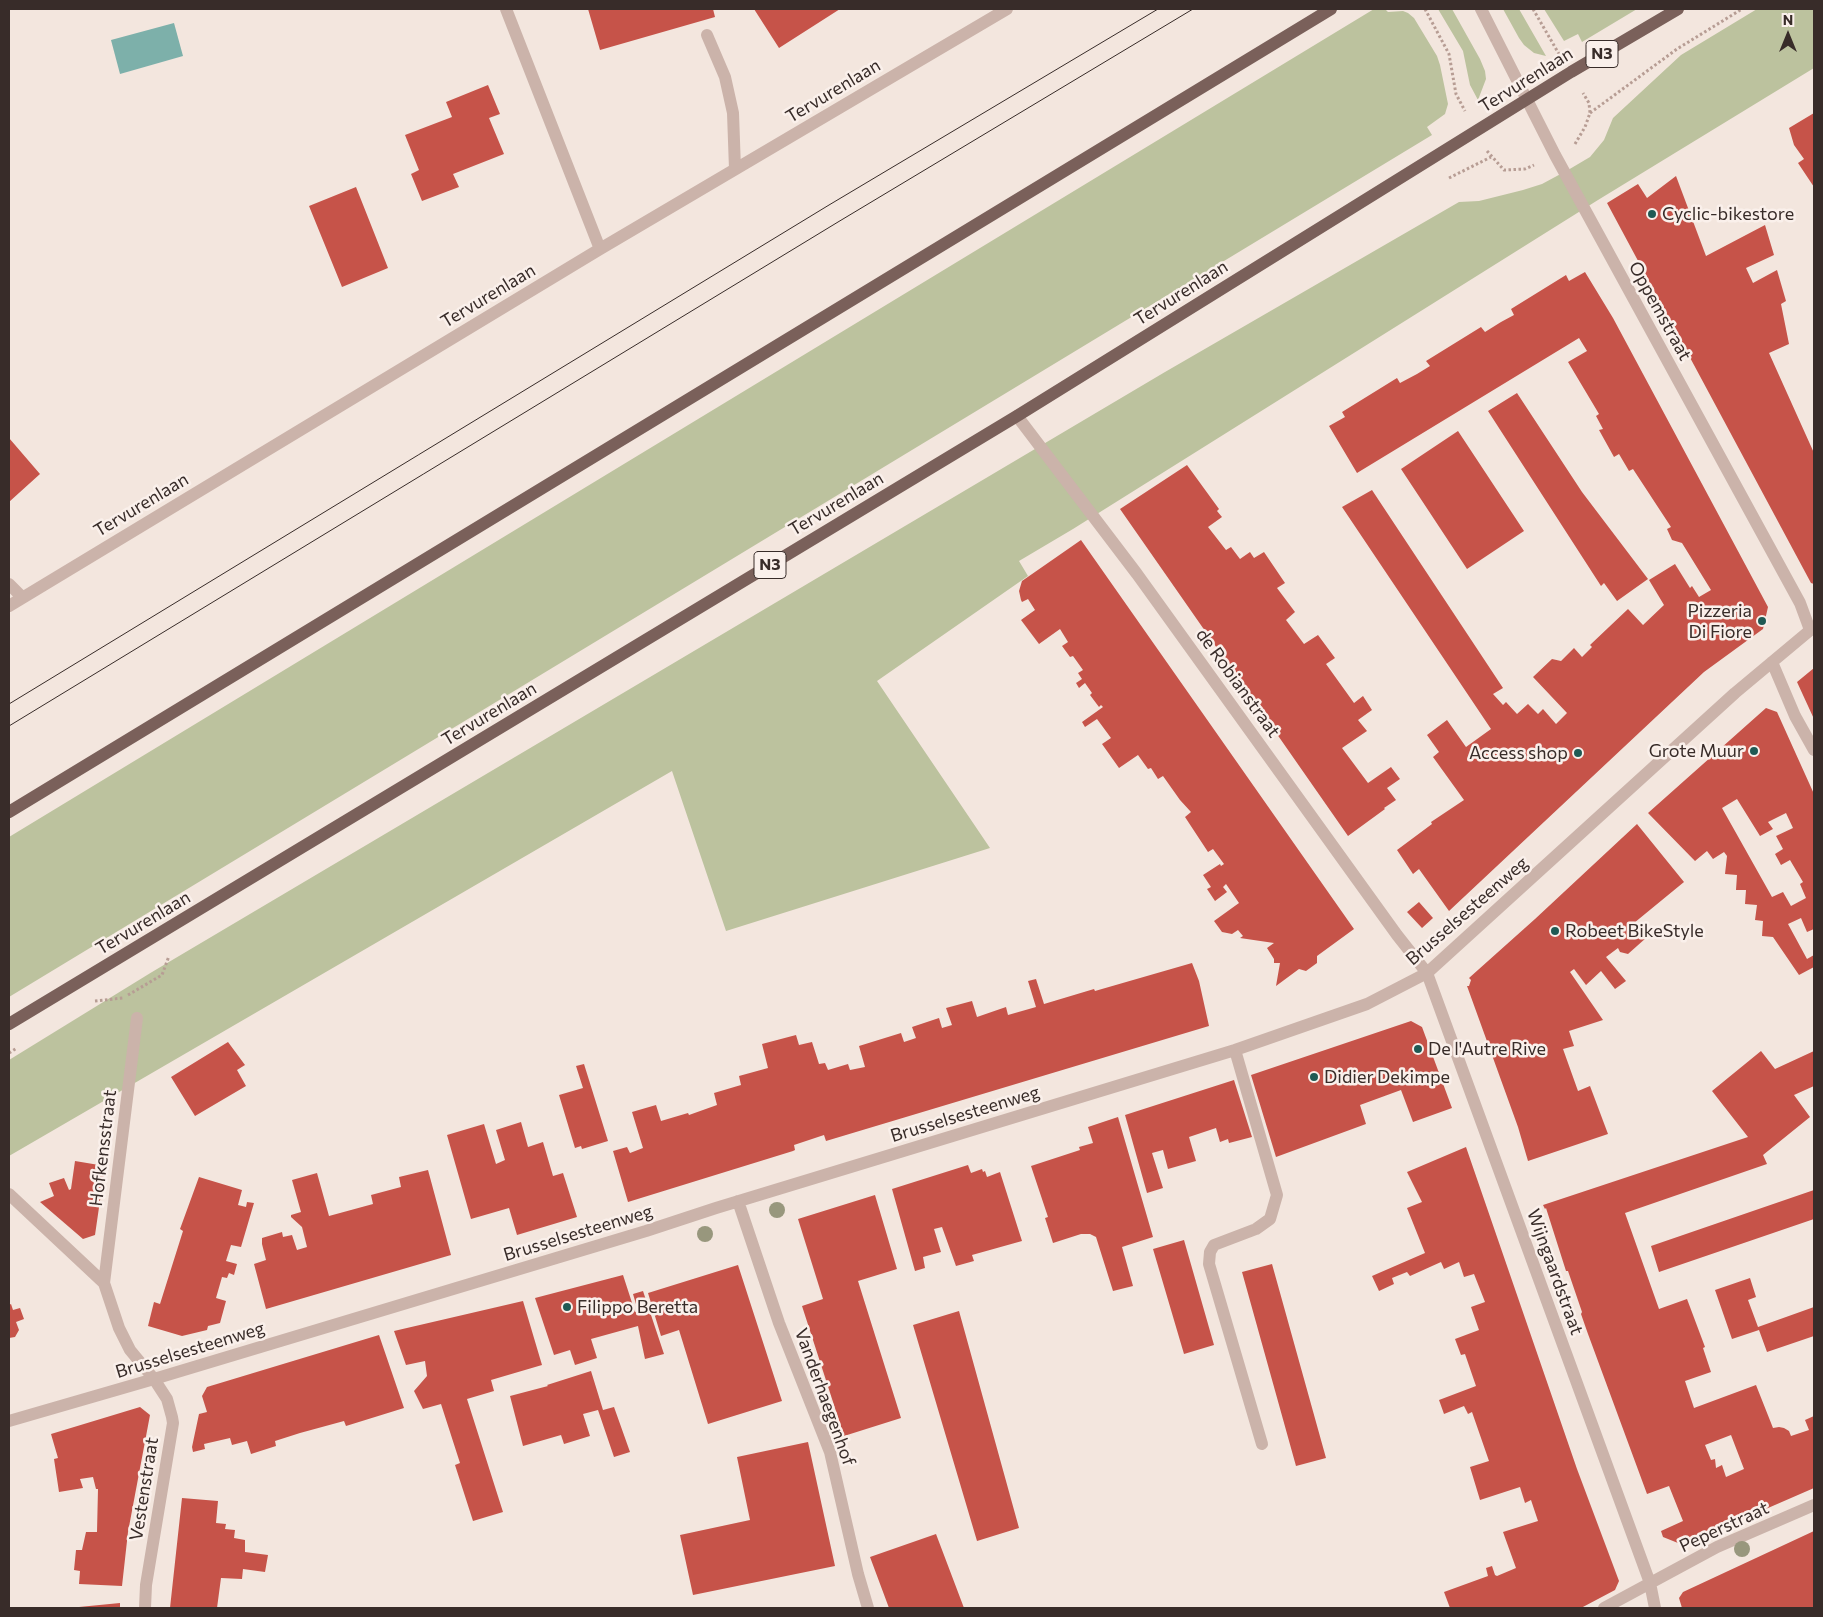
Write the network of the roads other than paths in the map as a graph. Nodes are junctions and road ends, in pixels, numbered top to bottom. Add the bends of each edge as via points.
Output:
1 (506, 9) edge
2 (1007, 9) edge
3 (1331, 9) edge
4 (1481, 9) edge
5 (1678, 9) edge
6 (707, 35) dead end
7 (1527, 100) junction
8 (735, 169) junction
9 (600, 249) junction
10 (1017, 416) junction
11 (9, 584) edge
12 (22, 598) junction
13 (9, 606) edge
14 (1812, 628) edge
15 (1772, 662) junction
16 (1814, 750) edge
17 (9, 812) edge
18 (1427, 973) junction
19 (137, 1018) dead end
20 (9, 1024) edge
21 (1235, 1050) junction
22 (9, 1194) edge
23 (738, 1201) junction
24 (104, 1283) junction
25 (154, 1379) junction
26 (9, 1421) edge
27 (1262, 1444) dead end
28 (1814, 1505) edge
29 (1650, 1583) junction
30 (145, 1608) edge
31 (868, 1608) edge
32 (1604, 1608) edge
33 (1655, 1608) edge

1 - 9 street
2 - 8 street, Tervurenlaan
3 - 17 main road
4 - 7 street, Oppemstraat
5 - 7 main road, Tervurenlaan / N3
6 - 8 street via 725,77 732,113
7 - 10 main road, Tervurenlaan / N3
7 - 14 street, Oppemstraat
8 - 9 street, Tervurenlaan
9 - 12 street, Tervurenlaan
10 - 18 street, de Robianstraat via 1137,574
10 - 20 main road, Tervurenlaan / N3
11 - 12 street
12 - 13 street, Tervurenlaan
14 - 15 street, Brusselsesteenweg
15 - 16 street via 1795,716
15 - 18 street, Brusselsesteenweg
18 - 21 street, Brusselsesteenweg via 1368,1004
18 - 29 street, Wijngaardstraat
19 - 24 street, Hofkensstraat
21 - 23 street, Brusselsesteenweg
21 - 27 street via 1277,1195 1270,1219 1256,1229 1214,1245 1210,1264
22 - 24 street, Hofkensstraat
23 - 25 street, Brusselsesteenweg via 646,1232
23 - 31 street, Vanderhaegenhof via 780,1323 830,1452
24 - 25 street, Hofkensstraat via 130,1350
25 - 26 street, Brusselsesteenweg
25 - 30 street, Vestenstraat via 167,1398 173,1423
28 - 29 street, Peperstraat via 1717,1547
29 - 32 street, Peperstraat
29 - 33 street, Wijngaardstraat

